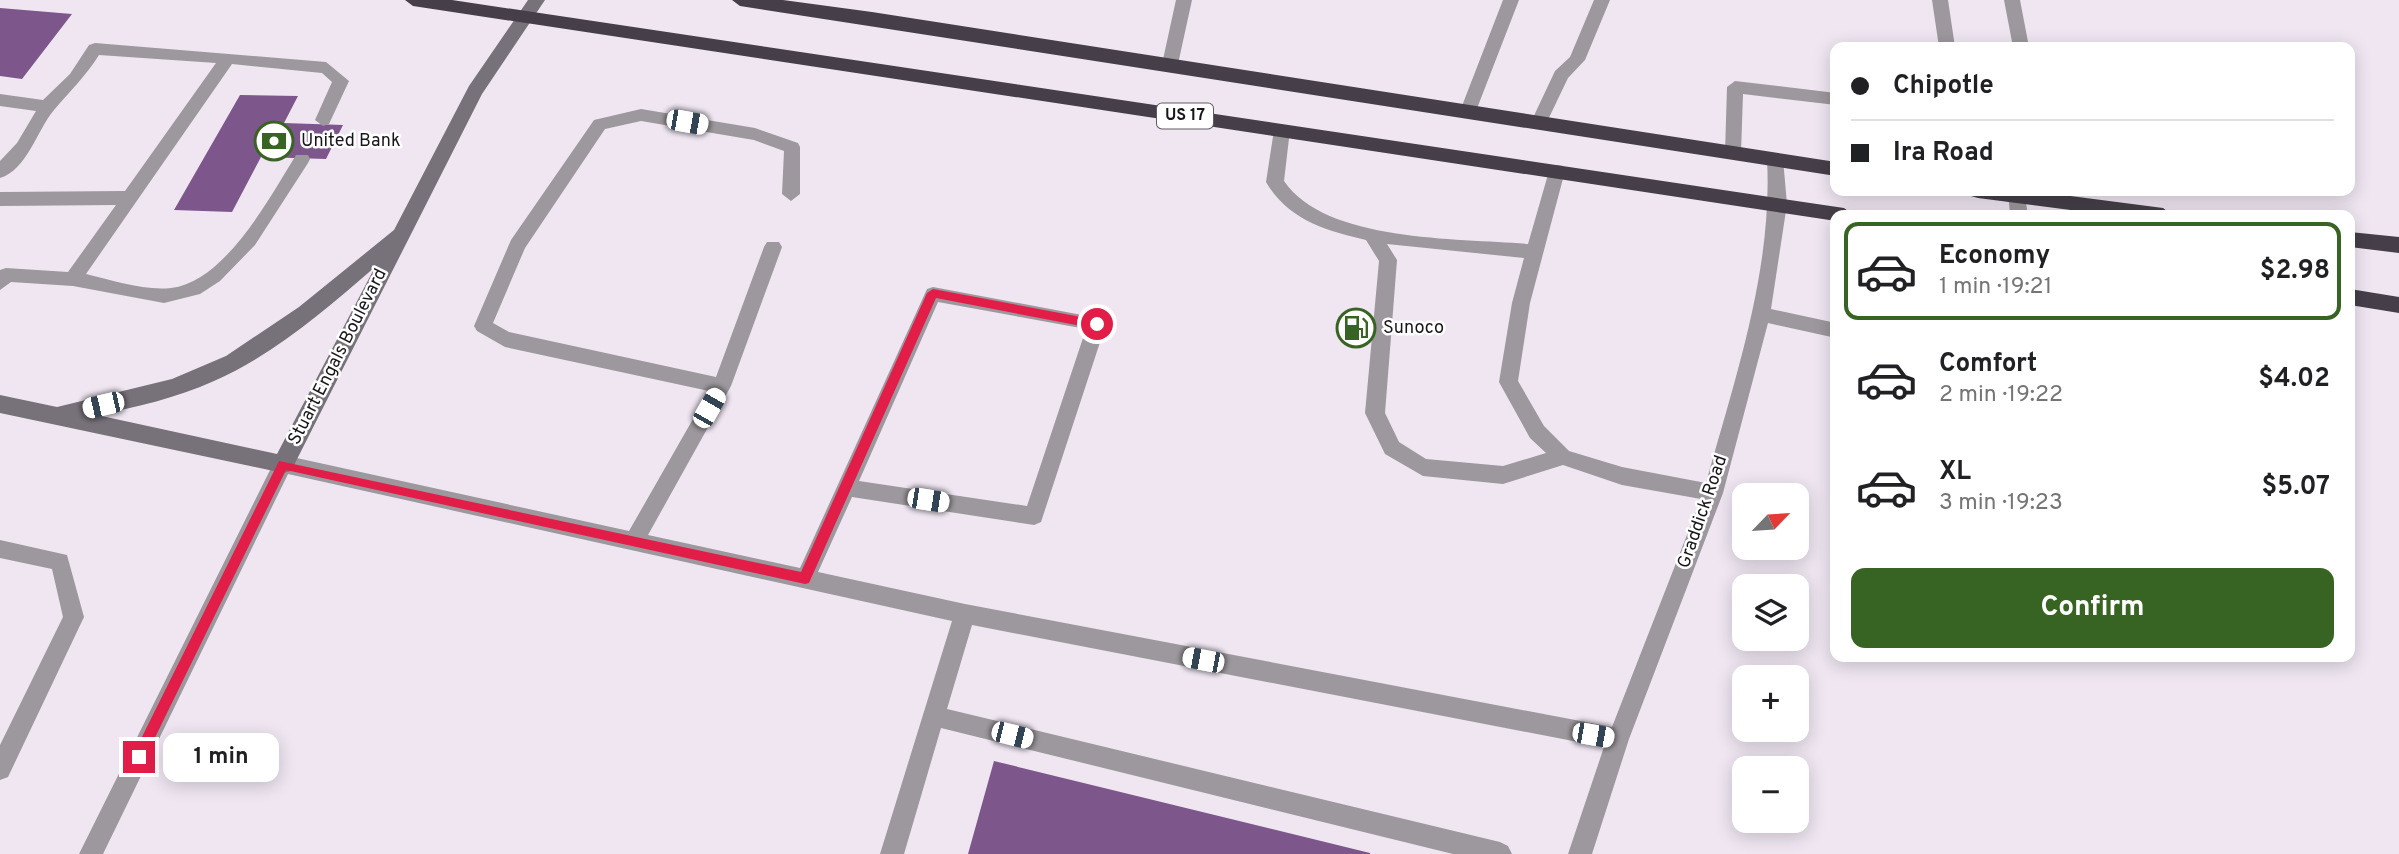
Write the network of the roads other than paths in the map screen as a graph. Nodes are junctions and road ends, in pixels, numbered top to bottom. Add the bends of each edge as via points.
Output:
1 (413, 0) edge
2 (537, 0) edge
3 (740, 0) edge
4 (1184, 0) edge
5 (1511, 0) edge
6 (1602, 0) edge
7 (1940, 0) edge
8 (2012, 0) edge
9 (816, 5) edge
10 (526, 17) junction
11 (1946, 42) edge
12 (2020, 42) edge
13 (228, 58) junction
14 (1170, 64) junction
15 (1830, 99) edge
16 (0, 100) edge
17 (47, 107) junction
18 (1468, 111) junction
19 (323, 120) dead end
20 (1539, 122) junction
21 (1282, 130) junction
22 (1733, 153) junction
23 (302, 159) dead end
24 (1775, 159) junction
25 (1830, 168) edge
26 (1557, 171) junction
27 (0, 172) edge
28 (791, 194) dead end
29 (1998, 196) edge
30 (130, 198) junction
31 (0, 199) edge
32 (2018, 201) edge
33 (1779, 204) junction
34 (2111, 210) edge
35 (1830, 213) edge
36 (404, 230) junction
37 (1372, 235) junction
38 (2355, 240) edge
39 (2399, 245) edge
40 (773, 247) dead end
41 (1535, 252) junction
42 (2, 277) edge
43 (73, 279) junction
44 (2355, 299) edge
45 (2399, 305) edge
46 (1761, 314) junction
47 (1830, 330) edge
48 (722, 386) junction
49 (0, 404) edge
50 (54, 416) junction
51 (1563, 457) junction
52 (283, 464) junction
53 (848, 488) junction
54 (1713, 493) junction
55 (634, 541) junction
56 (0, 549) edge
57 (805, 579) junction
58 (965, 614) junction
59 (934, 716) junction
60 (1618, 739) junction
61 (0, 769) edge
62 (91, 854) edge
63 (892, 854) edge
64 (1500, 854) edge
65 (1580, 854) edge

1 - 10 highway, US 17
2 - 10 street, Stuart Engals Boulevard
3 - 9 highway
4 - 14 lane
5 - 18 lane
6 - 20 lane via 1577,60 1561,75
7 - 11 lane
8 - 12 lane
9 - 14 highway
10 - 21 highway, US 17
10 - 36 street, Stuart Engals Boulevard via 475,91
13 - 17 lane via 95,49 76,78
13 - 19 lane via 326,68 341,81
13 - 30 lane
14 - 18 highway
15 - 22 lane via 1735,88
16 - 17 lane
17 - 27 lane via 23,147
18 - 20 highway
20 - 22 highway
21 - 26 highway, US 17
21 - 37 lane via 1275,182 1291,203 1327,222
22 - 24 highway
23 - 43 lane via 252,239 199,288 171,296
24 - 25 highway
24 - 33 lane, Graddick Road
26 - 33 highway, US 17
26 - 41 lane
28 - 48 lane via 792,148 755,134 641,115 600,124 517,245 483,326 505,339
29 - 32 highway
30 - 31 lane
30 - 43 lane
32 - 34 highway
33 - 35 highway, US 17
33 - 46 lane, Graddick Road
36 - 50 street via 312,309 255,349 206,375 151,394
36 - 52 street, Stuart Engals Boulevard
37 - 41 lane
37 - 51 lane via 1388,260 1375,413 1392,448 1423,467 1503,475
38 - 39 highway
40 - 48 lane
41 - 51 lane via 1508,382 1537,432
42 - 43 lane
44 - 45 highway
46 - 47 lane
46 - 54 lane, Graddick Road
48 - 55 lane
49 - 50 street, Stuart Engals Boulevard
50 - 52 street, Stuart Engals Boulevard
51 - 54 lane via 1622,476
52 - 55 lane
52 - 62 lane
53 - 53 lane via 933,293 1097,324 1034,516
53 - 57 lane
54 - 60 lane, Graddick Road
55 - 57 lane
56 - 61 lane via 60,562 74,617
57 - 58 lane
58 - 59 lane
58 - 60 lane
59 - 63 lane
59 - 64 lane
60 - 65 lane, Graddick Road

